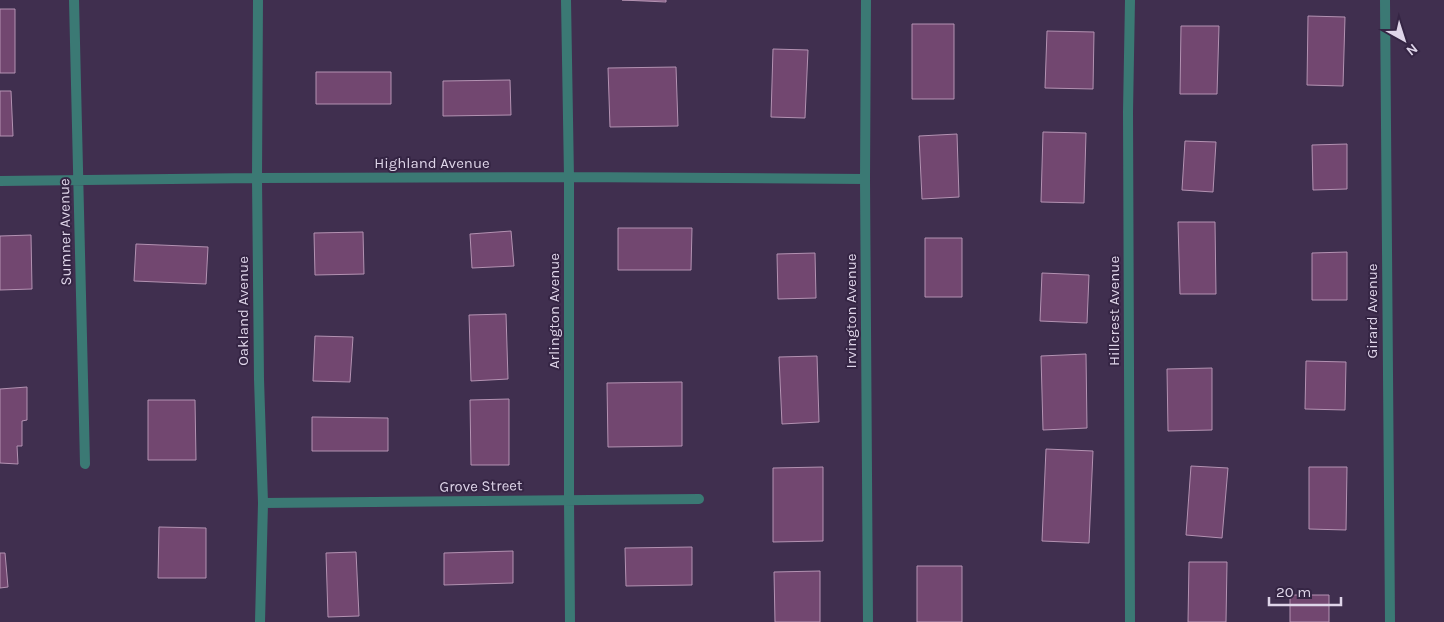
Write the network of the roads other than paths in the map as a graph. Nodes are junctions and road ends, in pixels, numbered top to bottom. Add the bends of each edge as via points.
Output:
1 (74, 0) edge
2 (258, 0) edge
3 (566, 0) edge
4 (866, 0) edge
5 (1130, 0) edge
6 (1385, 0) edge
7 (569, 177) junction
8 (257, 178) junction
9 (79, 180) junction
10 (865, 180) junction
11 (0, 181) edge
12 (85, 464) dead end
13 (699, 499) dead end
14 (569, 500) junction
15 (263, 503) junction
16 (260, 622) edge
17 (570, 622) edge
18 (868, 622) edge
19 (1130, 622) edge
20 (1390, 622) edge

1 - 9 street, Sumner Avenue
2 - 8 street, Oakland Avenue
3 - 7 street, Arlington Avenue
4 - 10 street, Irvington Avenue
5 - 19 street, Hillcrest Avenue
6 - 20 street, Girard Avenue
7 - 8 street, Highland Avenue
7 - 10 street, Highland Avenue
7 - 14 street, Arlington Avenue
8 - 9 street, Highland Avenue
8 - 15 street, Oakland Avenue via 258,380
9 - 11 street, Highland Avenue
9 - 12 street, Sumner Avenue
10 - 18 street, Irvington Avenue
13 - 14 street, Grove Street
14 - 15 street, Grove Street
14 - 17 street, Arlington Avenue
15 - 16 street, Oakland Avenue

